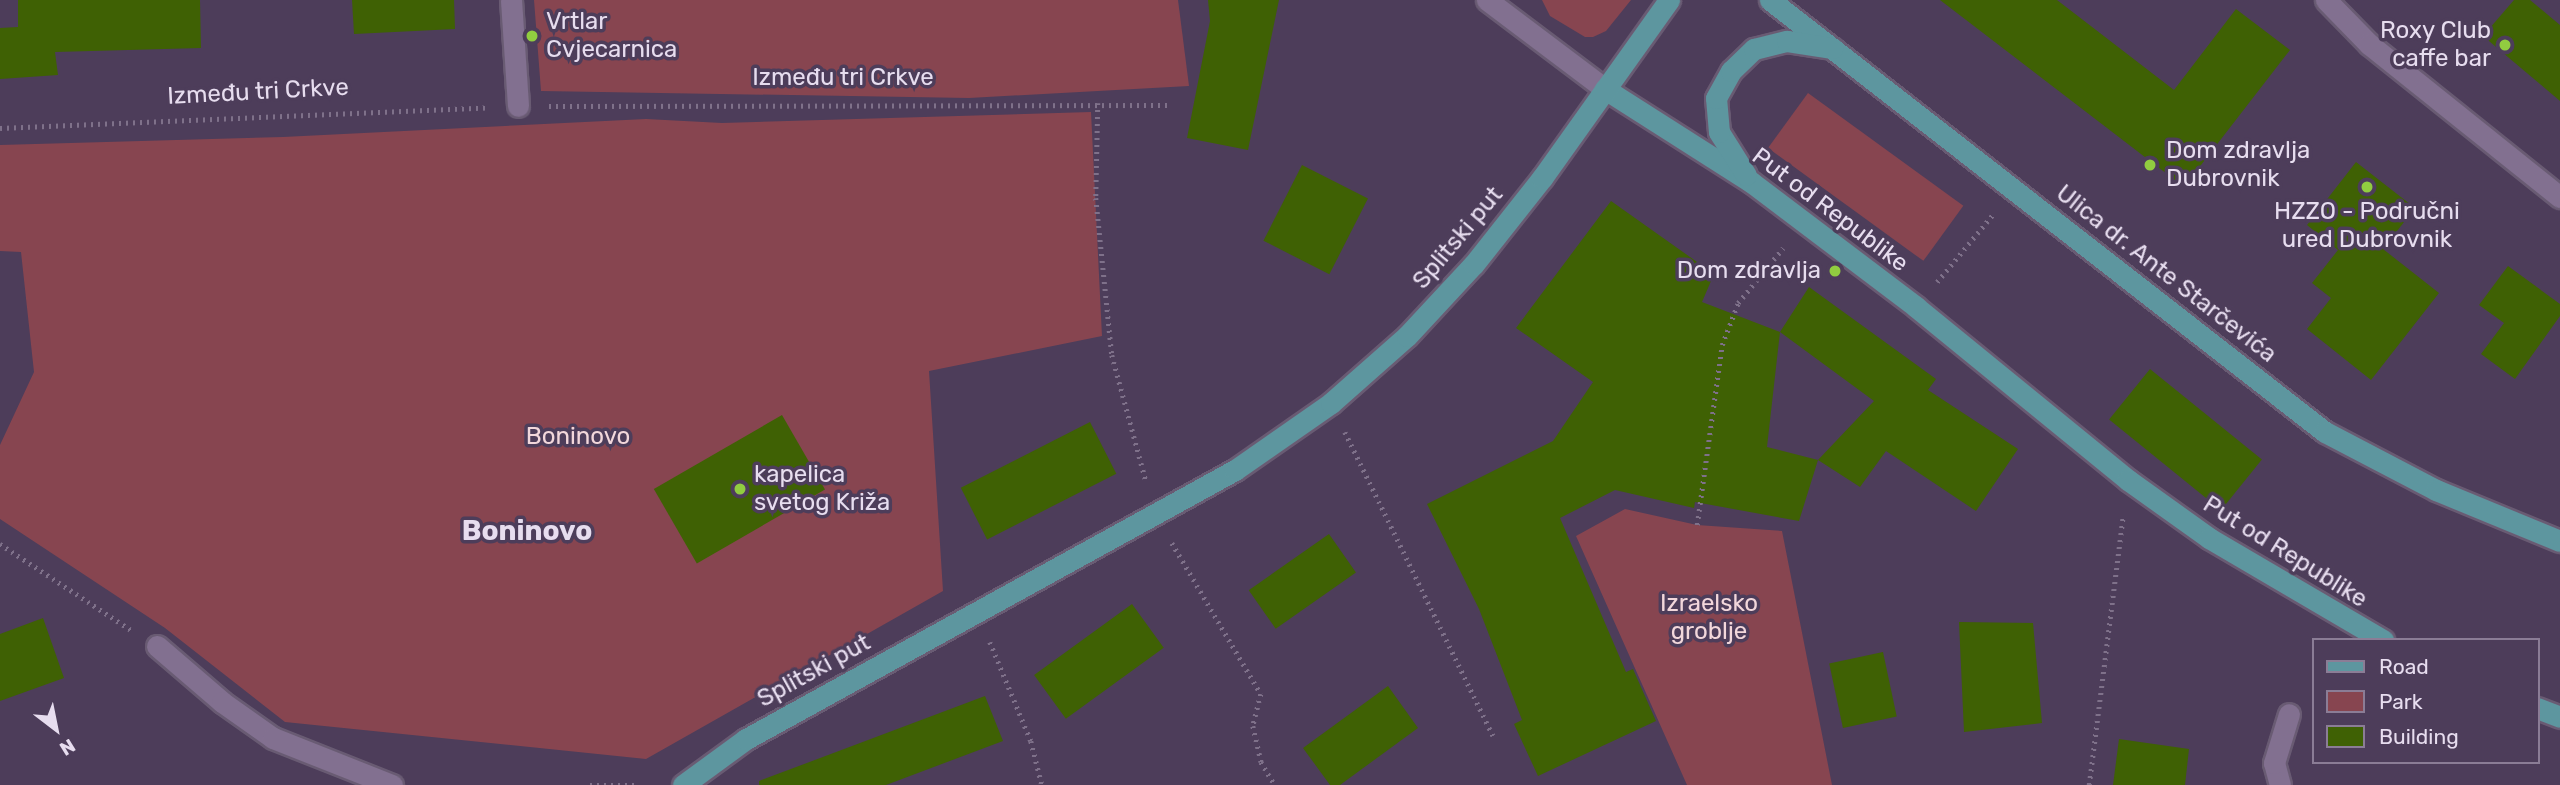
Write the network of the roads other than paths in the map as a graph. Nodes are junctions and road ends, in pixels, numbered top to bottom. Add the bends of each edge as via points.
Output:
1 (511, 0) edge
2 (1487, 0) edge
3 (1669, 0) edge
4 (1770, 0) edge
5 (2326, 0) edge
6 (1835, 48) junction
7 (1605, 89) junction
8 (519, 106) road end
9 (1751, 182) junction
10 (2560, 197) edge
11 (2560, 541) edge
12 (2380, 638) edge
13 (157, 646) road end
14 (2539, 709) edge
15 (2289, 713) dead end
16 (2560, 717) edge
17 (392, 785) edge
18 (683, 785) edge
19 (2280, 785) edge

1 - 8 street
2 - 7 street, Put od Republike
3 - 7 main road, Splitski put
4 - 6 main road, Ulica dr. Ante Starčevića
5 - 10 street via 2369,44
6 - 9 main road via 1787,41 1754,49 1731,71 1716,98 1719,132
6 - 11 main road, Ulica dr. Ante Starčevića via 2325,432 2436,490
7 - 9 main road, Put od Republike
7 - 18 main road, Splitski put via 1474,264 1407,336 1331,403 1235,470 746,739
9 - 12 main road, Put od Republike via 1916,307 2128,480 2209,538
13 - 17 street via 273,738
14 - 16 main road
15 - 19 street via 2274,763

